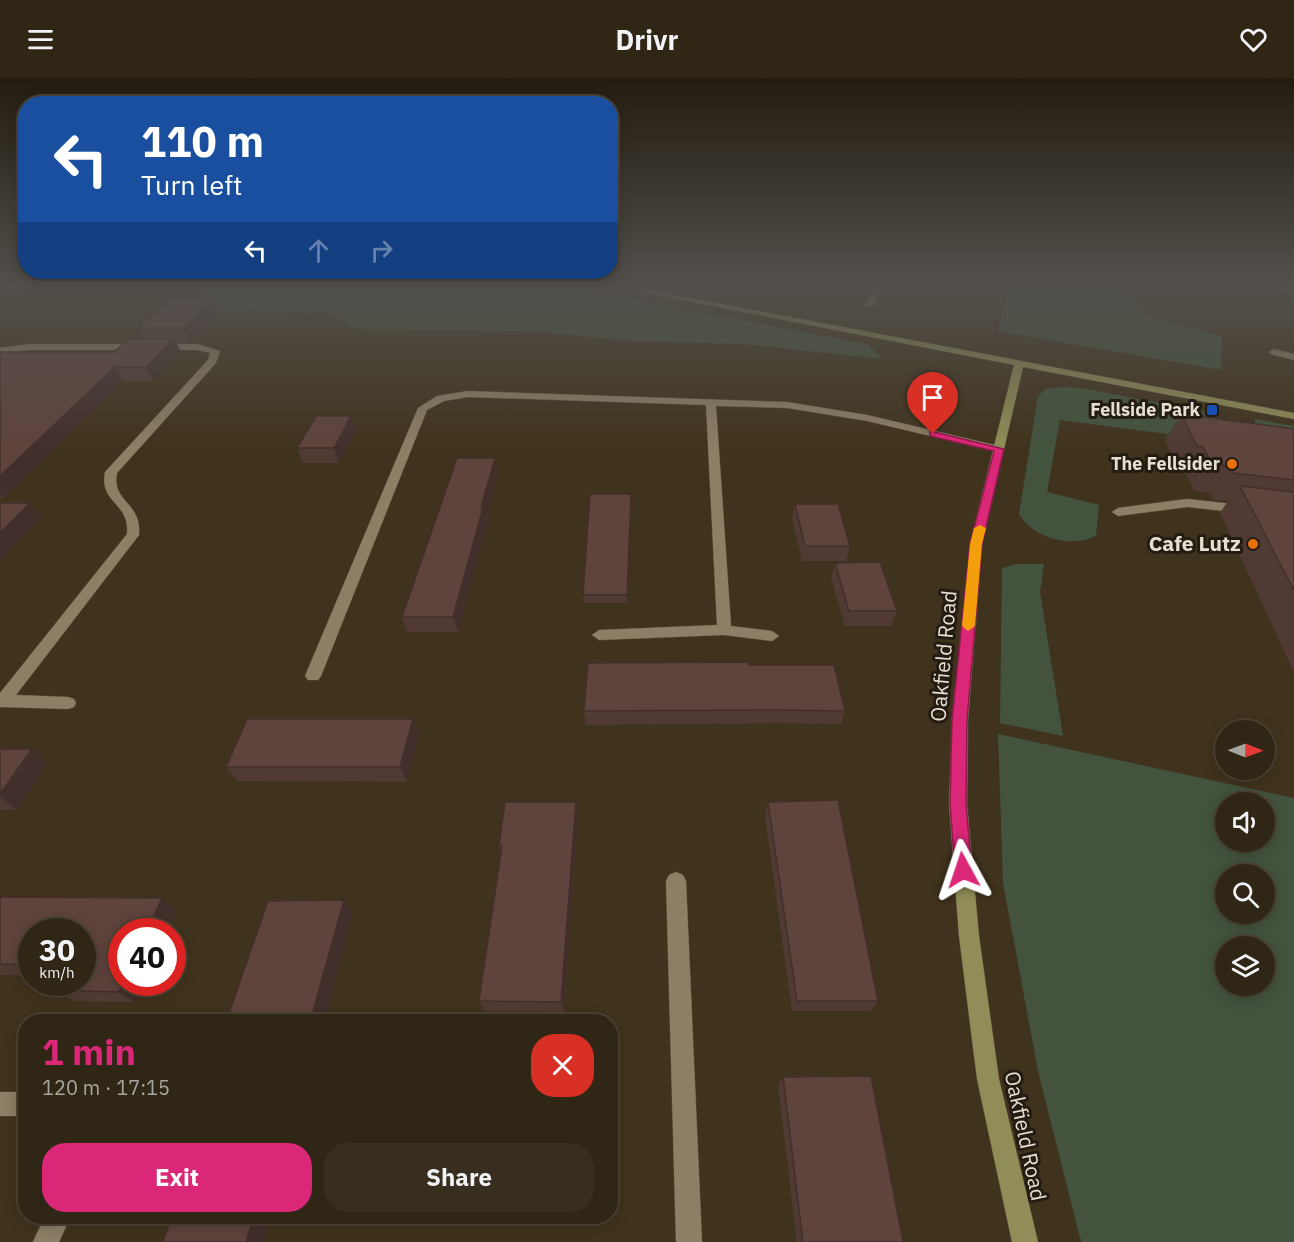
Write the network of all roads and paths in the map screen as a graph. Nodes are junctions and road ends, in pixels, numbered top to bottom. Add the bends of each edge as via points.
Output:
1 (898, 339) edge
2 (0, 351) edge
3 (1274, 352) dead end
4 (1294, 357) edge
5 (1019, 362) junction
6 (711, 404) junction
7 (1294, 416) edge
8 (999, 449) junction
9 (1258, 511) edge
10 (1118, 512) dead end
11 (724, 630) junction
12 (599, 634) dead end
13 (772, 636) dead end
14 (313, 676) dead end
15 (1, 701) edge
16 (68, 703) dead end
17 (676, 881) dead end
18 (0, 1104) edge
19 (18, 1104) edge
20 (54, 1224) edge
21 (46, 1242) edge
22 (689, 1242) edge
23 (1025, 1242) edge

1 - 5 street
2 - 15 street via 29,347 197,346 215,351 213,361 111,472 107,482 131,512 136,523 133,534
3 - 4 street
5 - 7 street
5 - 8 street, Oakfield Road
6 - 8 street via 787,405 867,418
6 - 11 street
6 - 14 street via 468,394 441,398 423,408
8 - 23 street, Oakfield Road via 976,544 960,720 958,804 969,936 988,1079
9 - 10 street via 1187,503
11 - 12 street
11 - 13 street
15 - 16 street
17 - 22 street
18 - 19 street
20 - 21 street

